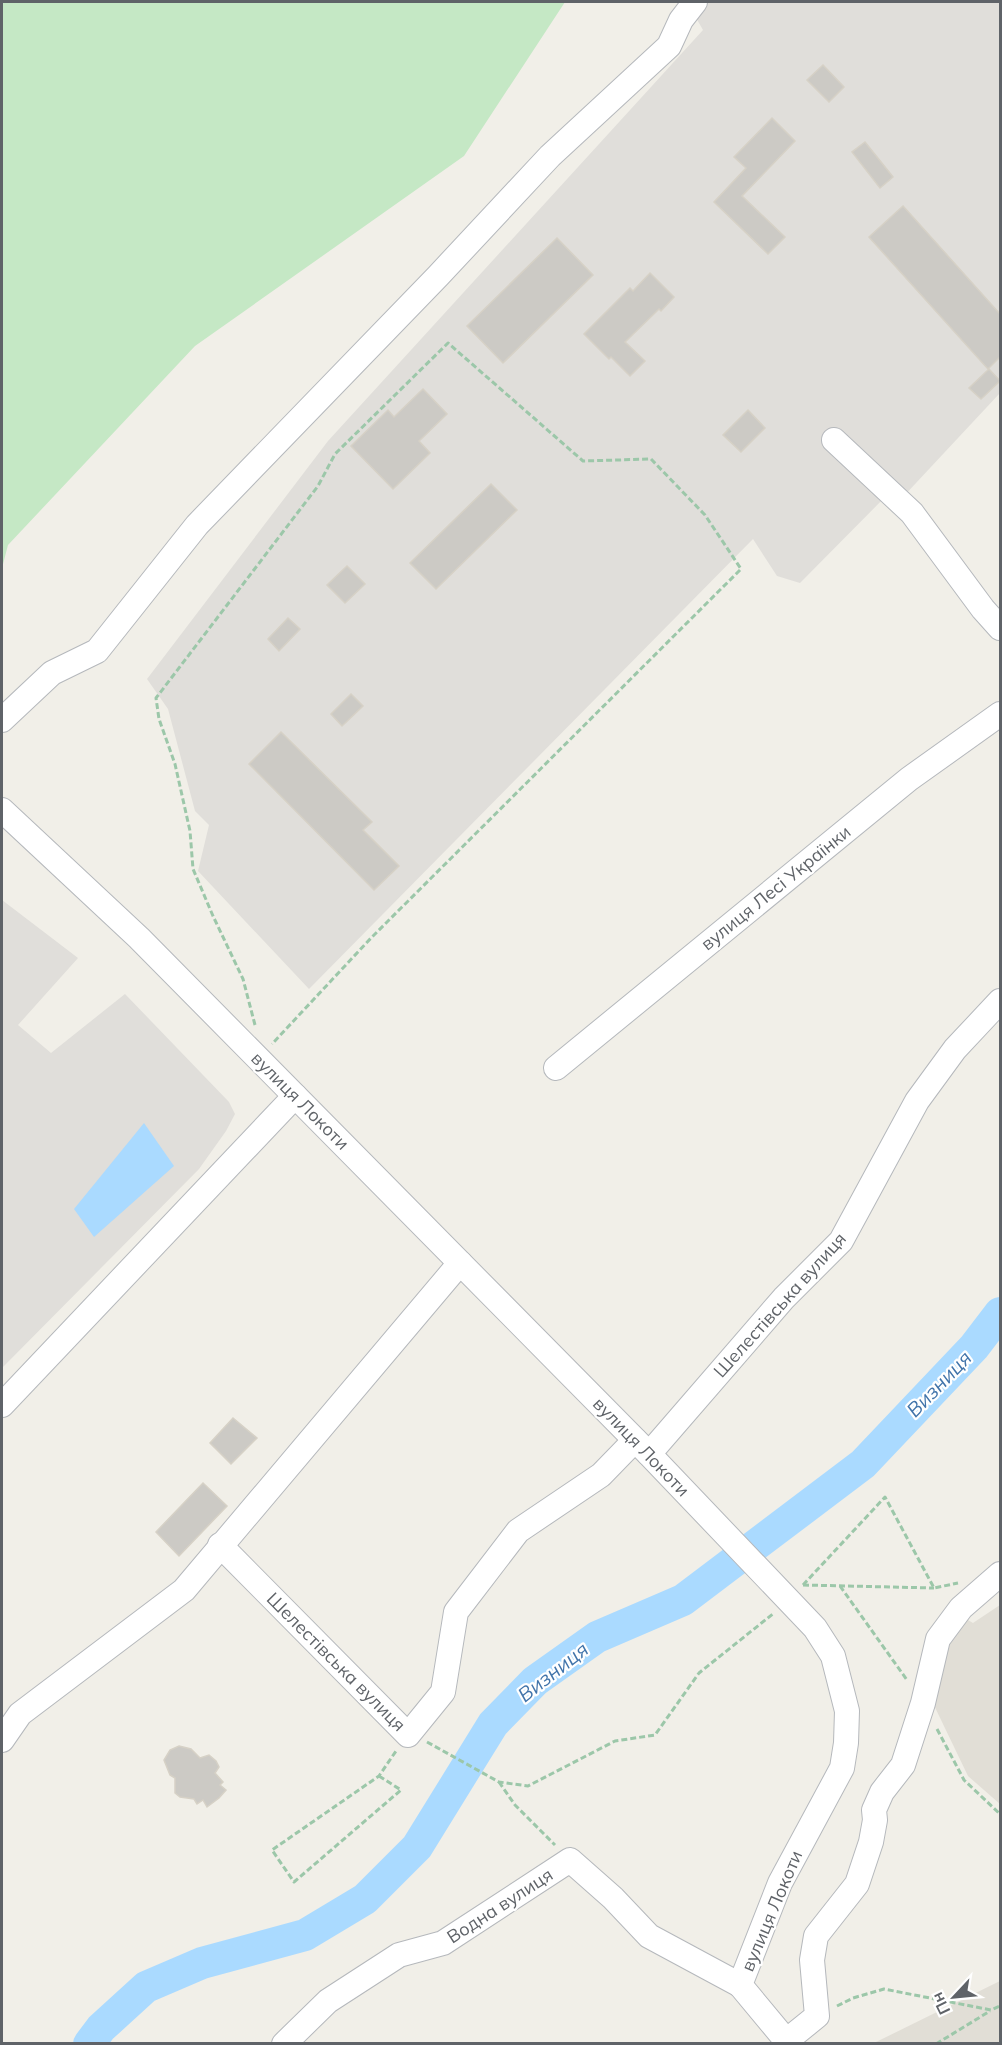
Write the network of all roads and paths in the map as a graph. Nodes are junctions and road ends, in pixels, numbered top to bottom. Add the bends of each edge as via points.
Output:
1 (695, 2) edge
2 (834, 440) dead end
3 (1000, 628) edge
4 (1000, 714) edge
5 (2, 720) edge
6 (2, 810) edge
7 (1000, 1001) edge
8 (261, 1056) junction
9 (556, 1068) dead end
10 (295, 1096) junction
11 (460, 1263) junction
12 (2, 1405) edge
13 (642, 1447) junction
14 (220, 1545) junction
15 (1000, 1574) edge
16 (966, 1582) dead end
17 (934, 1588) junction
18 (785, 1595) junction
19 (2, 1740) edge
20 (435, 1745) dead end
21 (379, 1776) joint
22 (499, 1782) junction
23 (570, 1860) junction
24 (740, 1985) junction
25 (1000, 2006) edge
26 (991, 2010) junction
27 (817, 2016) junction
28 (788, 2042) edge
29 (284, 2043) edge
30 (936, 2043) edge

1 - 5 street via 669,46 550,156 197,525 97,651 52,673
2 - 3 street via 912,513
4 - 9 street, вулиця Лесі Українки via 909,779
6 - 8 street, вулиця Локоти
7 - 13 street, Шелестівська вулиця via 955,1049 918,1101 841,1241
8 - 8 path via 243,979 193,869 190,831 156,698 318,486 335,454 448,343 583,461 651,459 705,515 741,569 371,938
8 - 10 street, вулиця Локоти
10 - 11 street, вулиця Локоти
10 - 12 street
11 - 13 street, вулиця Локоти
11 - 14 street
13 - 14 street, Шелестівська вулиця via 518,1531 456,1612 443,1692 408,1735
13 - 18 street, вулиця Локоти
14 - 19 street via 184,1590 21,1714
15 - 27 street via 961,1608 938,1639 903,1765 882,1792 874,1810 871,1842 857,1884 816,1936 812,1960
16 - 17 path
17 - 17 path via 885,1497 802,1585
18 - 22 path via 699,1673 655,1735 615,1741 528,1786
18 - 24 street, вулиця Локоти via 815,1628 833,1656 847,1711 846,1743 842,1768 780,1883
20 - 22 path
21 - 21 path via 272,1850 294,1882 401,1791
22 - 23 path via 515,1805
23 - 24 street, Водна вулиця via 649,1936
23 - 29 street, Водна вулиця via 443,1943 399,1955 328,2001
24 - 28 street, вулиця Локоти
25 - 26 path
26 - 27 path via 884,1989 853,1998
26 - 30 path
27 - 28 street

